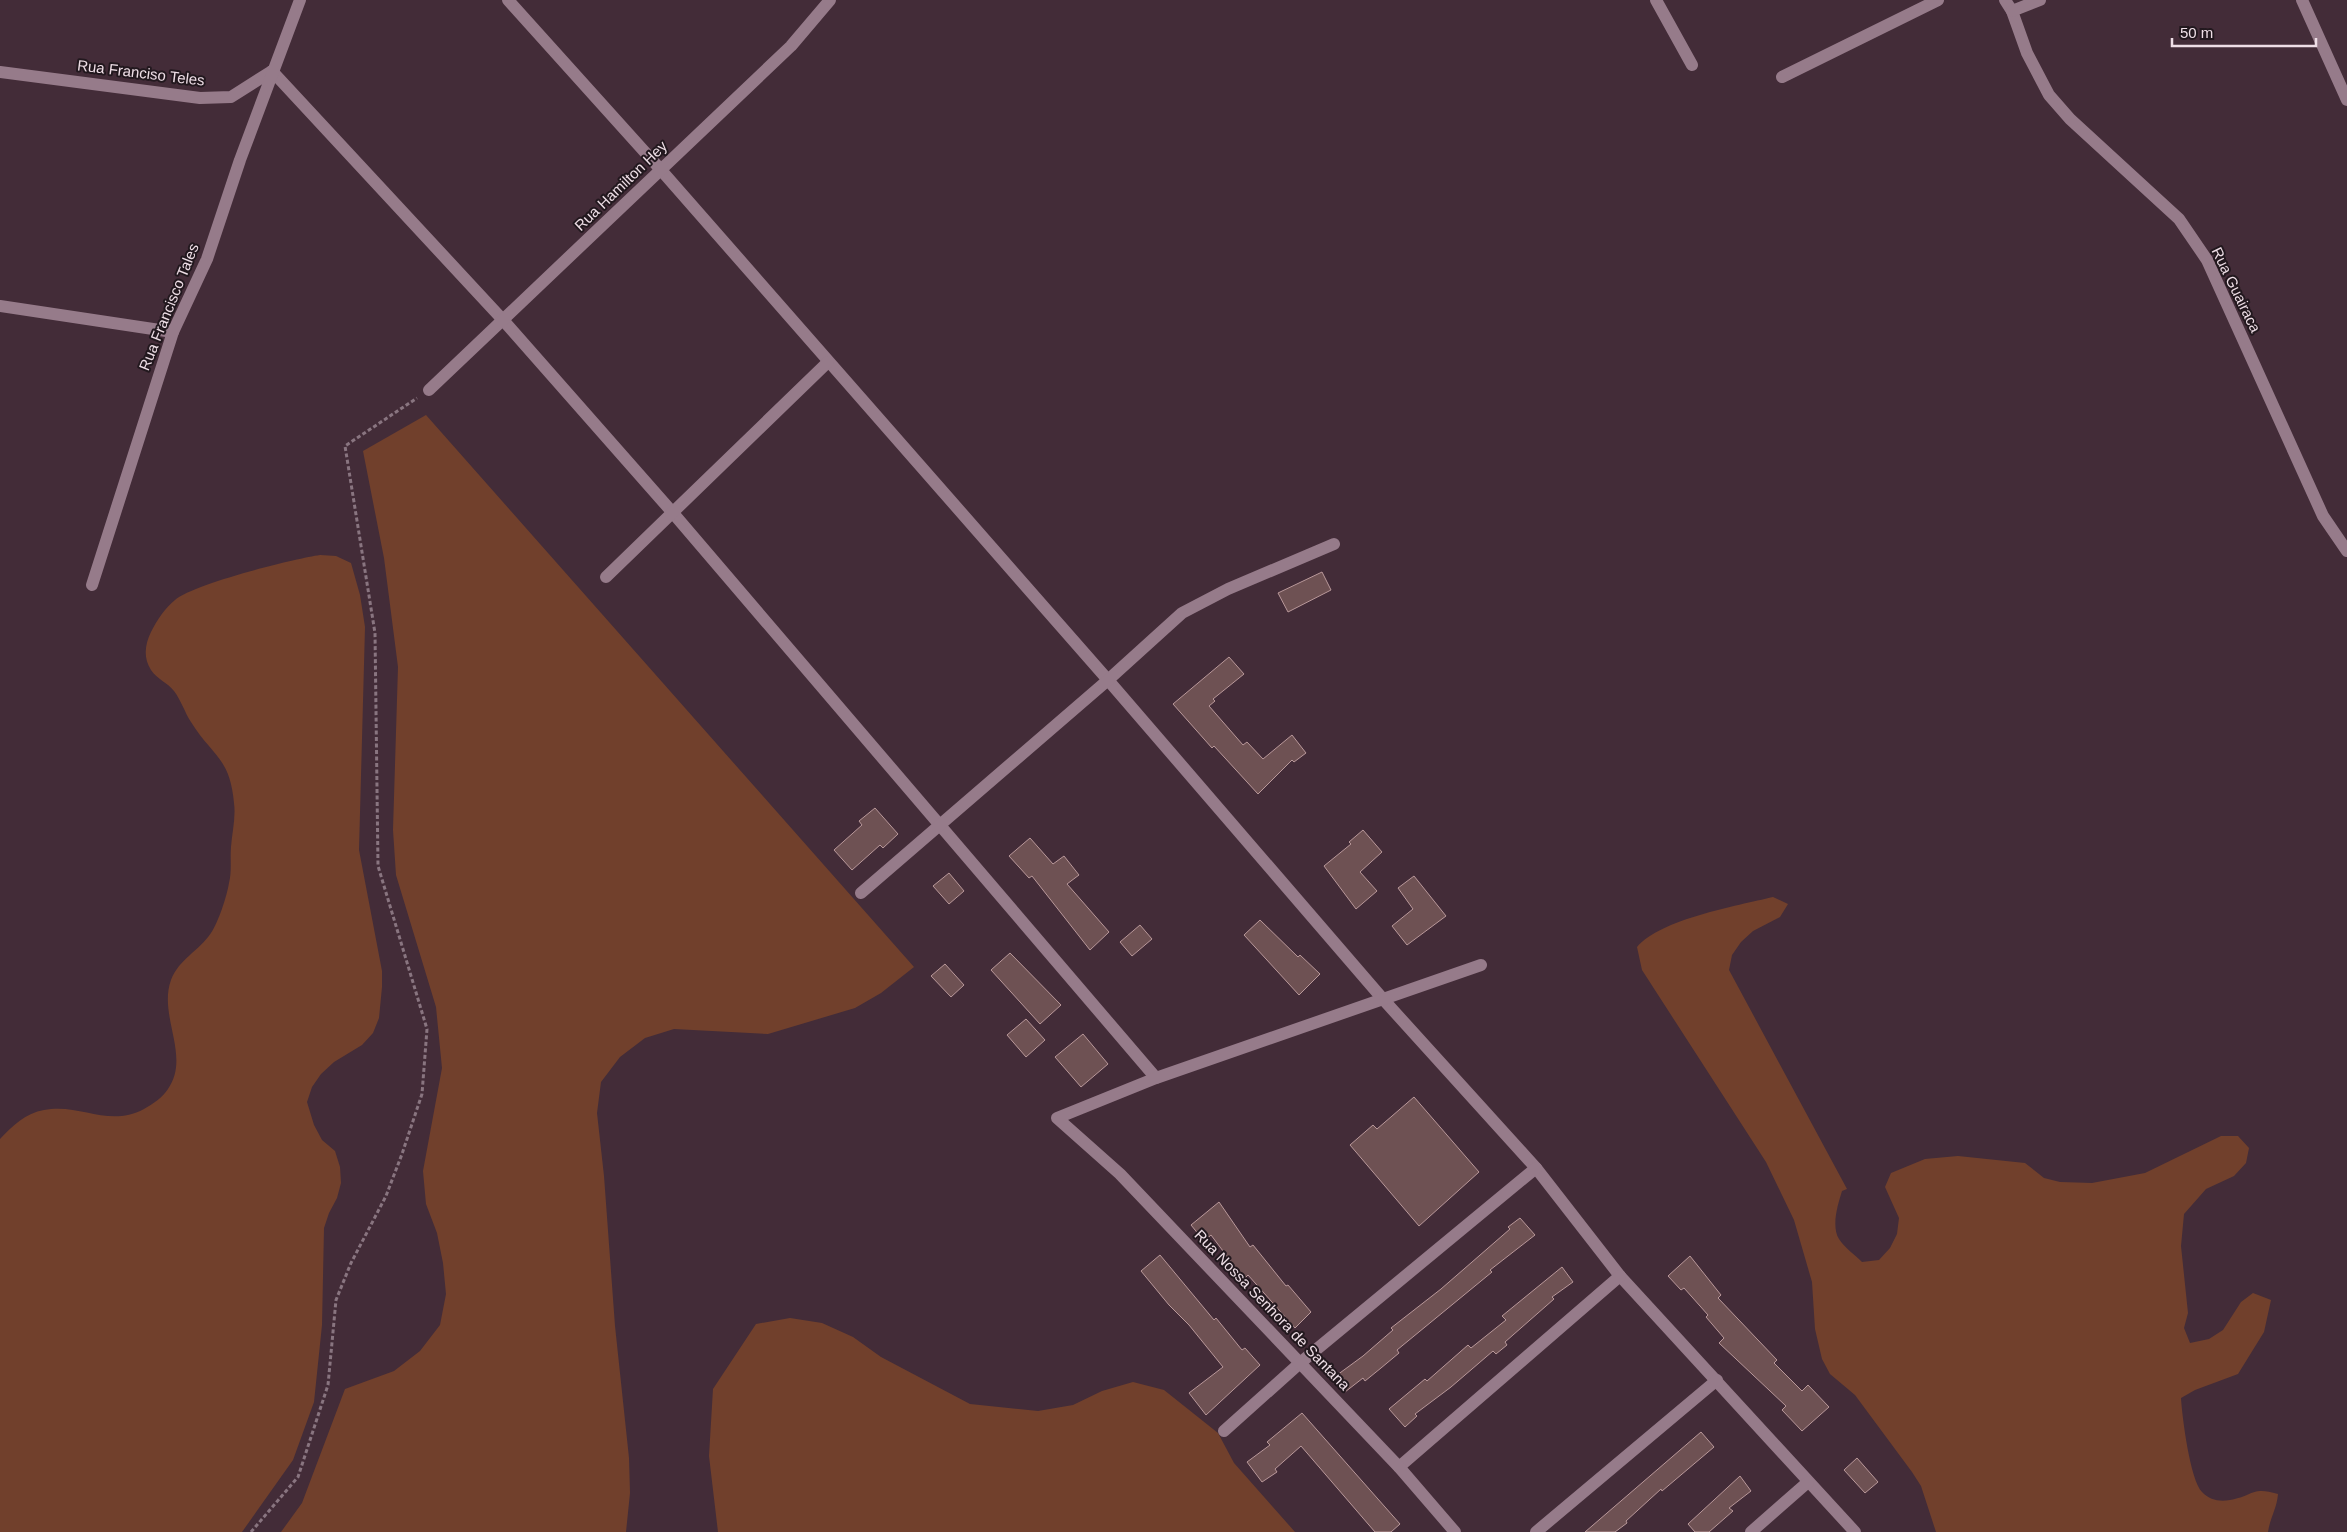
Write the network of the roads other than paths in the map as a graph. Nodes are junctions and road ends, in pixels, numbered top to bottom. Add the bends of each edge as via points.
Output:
1 (300, 0) edge
2 (508, 0) edge
3 (830, 0) edge
4 (1656, 0) edge
5 (1938, 0) edge
6 (2040, 0) edge
7 (2302, 0) edge
8 (2008, 5) edge
9 (1692, 65) dead end
10 (272, 71) junction
11 (0, 72) edge
12 (1782, 76) dead end
13 (2347, 100) edge
14 (661, 170) junction
15 (0, 306) edge
16 (503, 320) junction
17 (173, 332) junction
18 (828, 362) junction
19 (428, 390) road end
20 (673, 513) junction
21 (1334, 544) dead end
22 (2347, 551) edge
23 (606, 577) dead end
24 (92, 585) dead end
25 (1108, 680) junction
26 (939, 824) junction
27 (861, 893) dead end
28 (1481, 965) dead end
29 (1382, 998) junction
30 (1156, 1078) junction
31 (1536, 1168) junction
32 (1620, 1276) junction
33 (1300, 1363) junction
34 (1717, 1380) junction
35 (1224, 1431) dead end
36 (1398, 1467) junction
37 (1808, 1482) junction
38 (1454, 1532) edge
39 (1536, 1532) edge
40 (1751, 1532) edge
41 (1855, 1532) edge

1 - 10 street, Rua Francisco Tales
2 - 14 street
3 - 14 street, Rua Hamilton Hey via 791,46
4 - 9 street
5 - 12 street
6 - 8 street
7 - 13 street
8 - 22 street, Rua Guairaca via 2027,53 2049,95 2070,119 2179,219 2207,260 2323,516
10 - 11 street, Rua Franciso Teles via 231,97 200,98
10 - 16 street
10 - 17 street, Rua Francisco Tales via 207,259
14 - 16 street, Rua Hamilton Hey
14 - 18 street
15 - 17 street
16 - 19 street, Rua Hamilton Hey
16 - 20 street
17 - 24 street, Rua Francisco Tales
18 - 20 street
18 - 25 street
20 - 23 street
20 - 26 street
21 - 25 street via 1228,589 1182,613
25 - 26 street
25 - 29 street
26 - 27 street
26 - 30 street
28 - 29 street
29 - 30 street
29 - 31 street
30 - 33 street, Rua Nossa Senhora de Santana via 1057,1118 1120,1174
31 - 32 street
31 - 33 street
32 - 34 street
32 - 36 street
33 - 35 street
33 - 36 street, Rua Nossa Senhora de Santana
34 - 37 street
34 - 39 street
36 - 38 street, Rua Nossa Senhora de Santana
37 - 40 street
37 - 41 street

